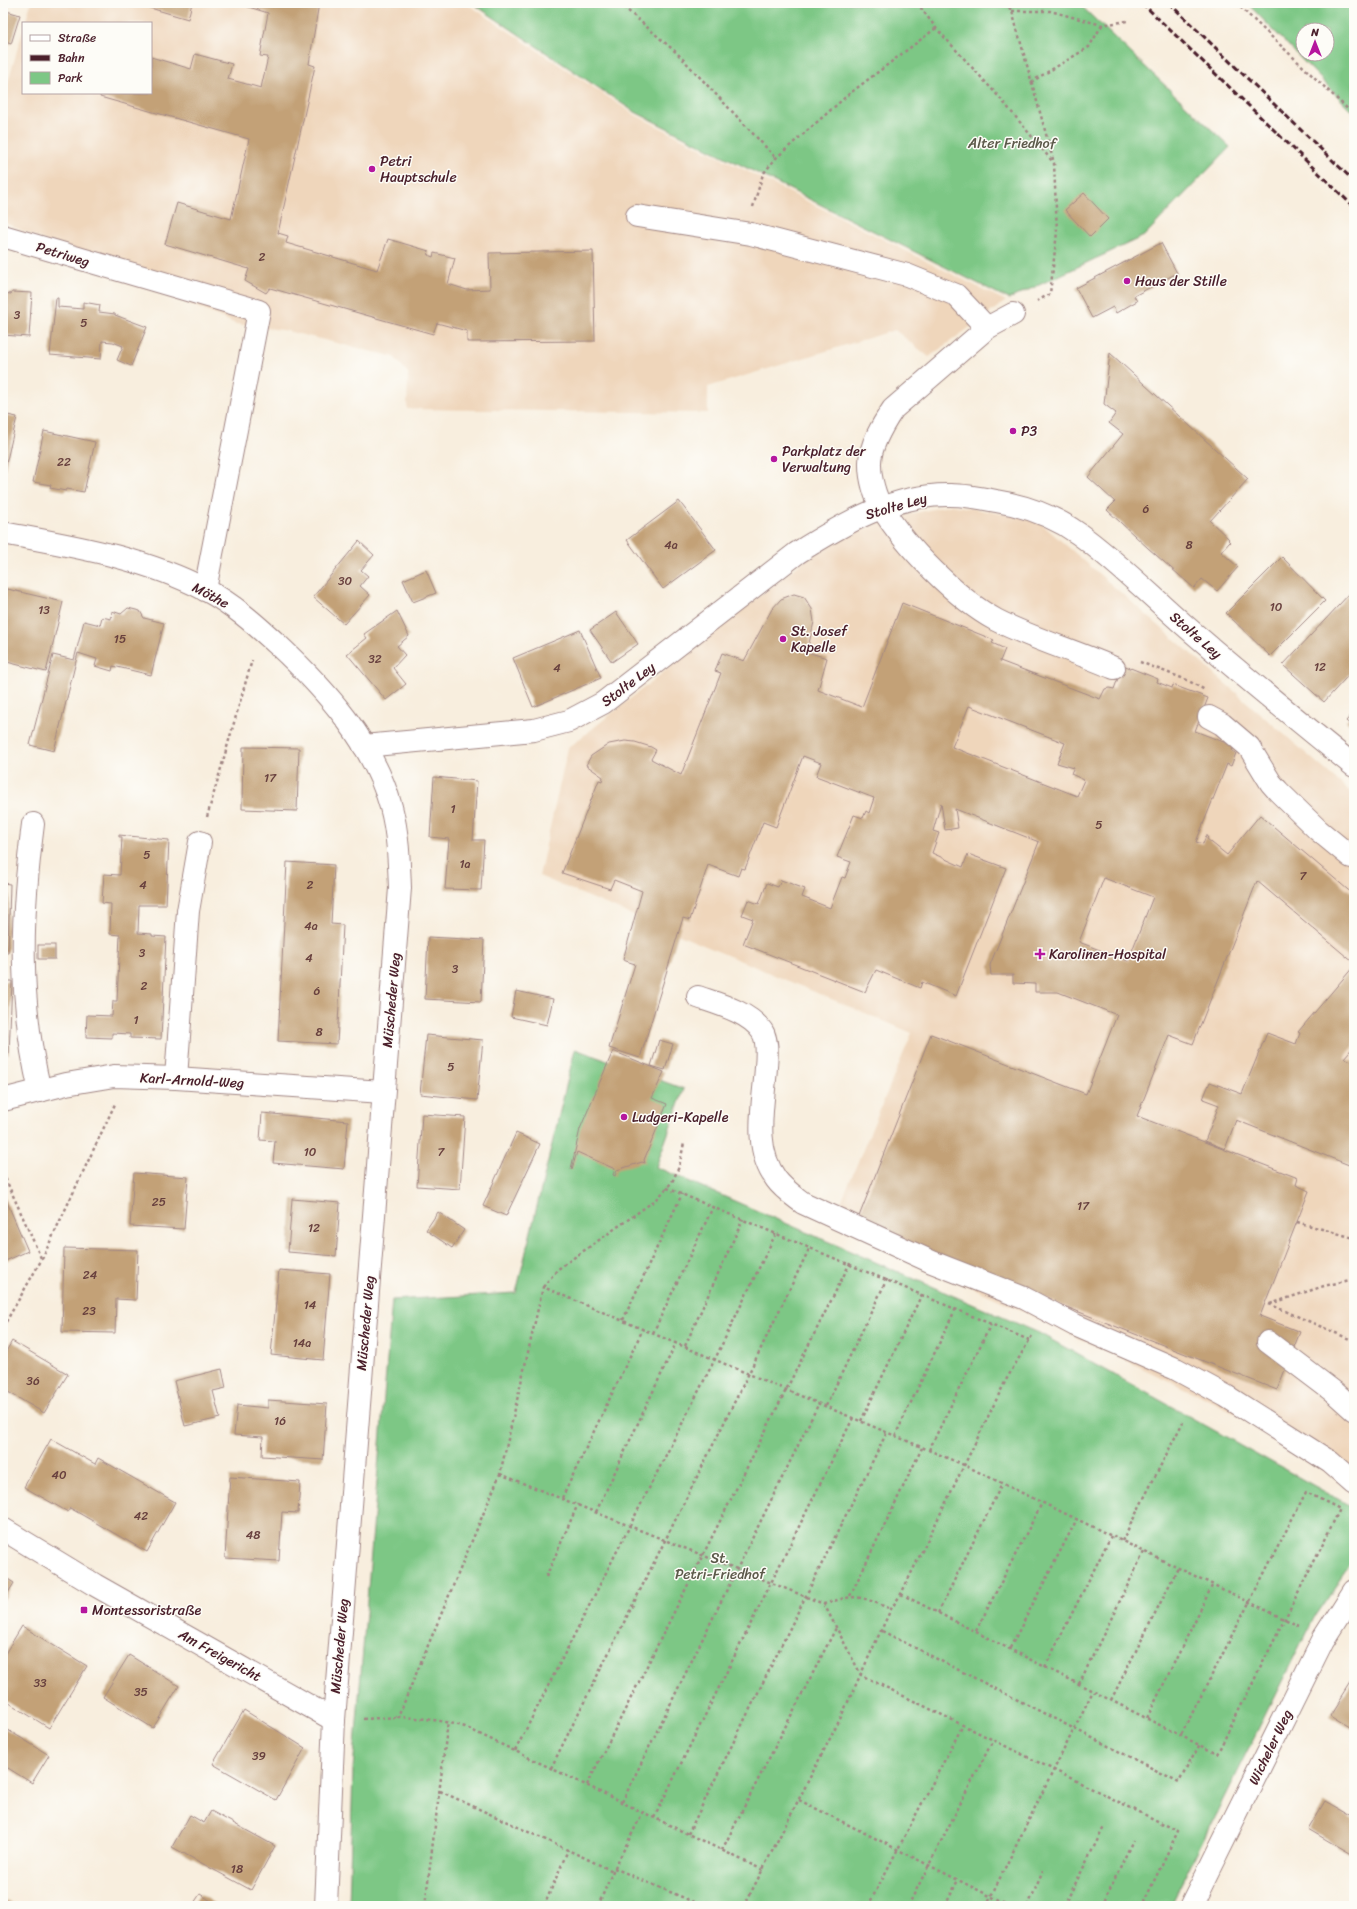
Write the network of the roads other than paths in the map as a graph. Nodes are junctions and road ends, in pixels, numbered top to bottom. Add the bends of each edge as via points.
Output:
1 (637, 216) dead end
2 (3, 236) edge
3 (1013, 314) road end
4 (986, 328) junction
5 (881, 507) junction
6 (3, 533) edge
7 (205, 590) junction
8 (1114, 668) dead end
9 (1209, 717) dead end
10 (364, 746) junction
11 (1354, 766) edge
12 (33, 824) dead end
13 (200, 842) road end
14 (1353, 856) edge
15 (698, 997) dead end
16 (176, 1078) junction
17 (40, 1091) junction
18 (383, 1092) junction
19 (3, 1100) edge
20 (1268, 1342) dead end
21 (1354, 1410) edge
22 (1354, 1483) edge
23 (3, 1529) edge
24 (1354, 1591) edge
25 (334, 1720) junction
26 (326, 1906) edge
27 (1191, 1906) edge

1 - 4 street via 751,234 907,275 956,294
2 - 7 street, Petriweg via 259,311
3 - 4 street
4 - 5 street via 902,400 888,417 876,442 870,463
5 - 8 street via 914,550 938,575 976,607 1015,629
5 - 10 street, Stolte Ley via 859,516 797,553 603,703 569,721 534,730
5 - 11 street, Stolte Ley via 932,496 967,496 1025,507 1063,523 1091,543 1234,668
6 - 7 street, Möthe via 92,550
7 - 10 street, Möthe via 244,614 319,686
9 - 14 street via 1222,724 1249,747 1278,791 1318,830
10 - 18 street, Müscheder Weg via 391,807 399,869 398,916
12 - 17 street via 26,883 22,962 32,1053
13 - 16 street via 188,911
15 - 22 street via 736,1010 762,1031 767,1061 761,1133 763,1150 776,1179 788,1192 803,1203 932,1262 1024,1298 1114,1343 1176,1369 1226,1396 1330,1462
16 - 17 street, Karl-Arnold-Weg via 95,1078
16 - 18 street, Karl-Arnold-Weg
17 - 19 street, Karl-Arnold-Weg
18 - 25 street, Müscheder Weg
20 - 21 street
23 - 25 street, Am Freigericht via 95,1585
24 - 27 street, Wicheler Weg via 1323,1640
25 - 26 street, Müscheder Weg

